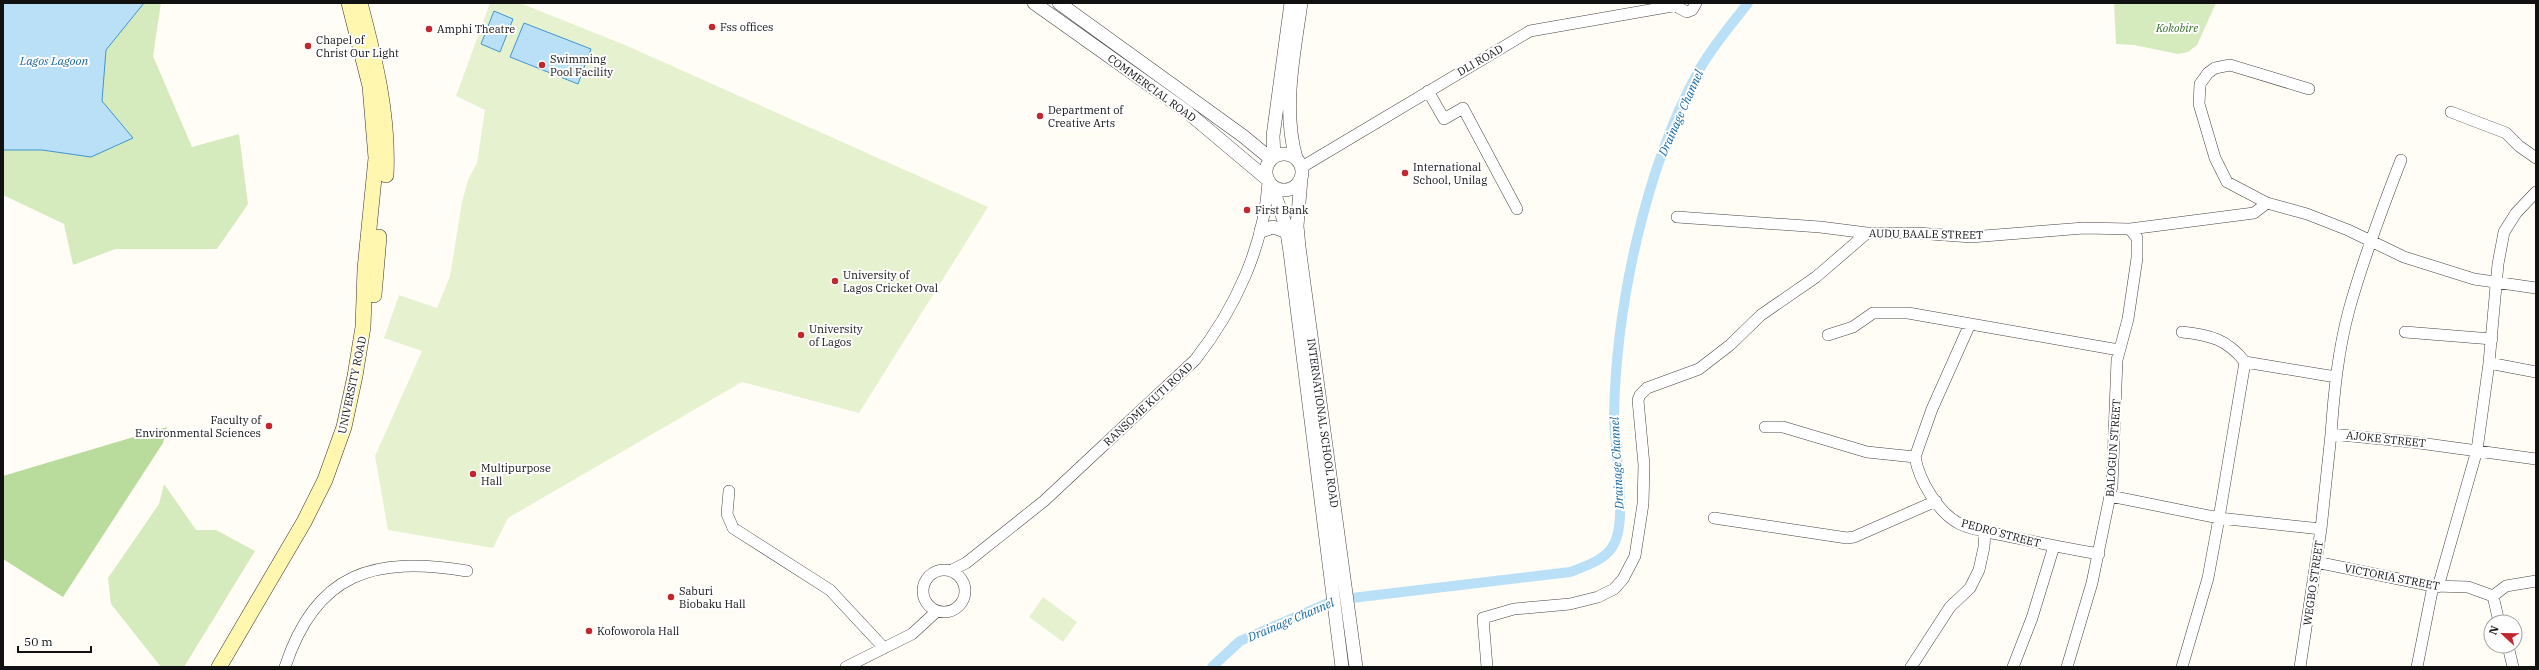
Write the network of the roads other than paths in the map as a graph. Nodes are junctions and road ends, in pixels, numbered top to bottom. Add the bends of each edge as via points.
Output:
1 (349, 3) edge
2 (360, 3) edge
3 (1034, 3) edge
4 (1058, 3) edge
5 (1291, 3) edge
6 (1301, 3) edge
7 (1696, 3) edge
8 (1678, 4) edge
9 (2309, 89) dead end
10 (1428, 91) junction
11 (2451, 112) dead end
12 (1272, 158) junction
13 (2536, 158) edge
14 (2401, 160) dead end
15 (1300, 168) junction
16 (1269, 182) junction
17 (2536, 192) edge
18 (2267, 203) junction
19 (1517, 209) dead end
20 (1677, 217) dead end
21 (2130, 229) junction
22 (1261, 231) junction
23 (1287, 232) junction
24 (1867, 233) junction
25 (2371, 240) junction
26 (2497, 283) junction
27 (2536, 288) edge
28 (1970, 324) junction
29 (2182, 332) dead end
30 (2406, 332) dead end
31 (1828, 335) dead end
32 (2492, 339) junction
33 (2119, 350) junction
34 (2245, 362) junction
35 (2490, 363) junction
36 (2536, 372) edge
37 (2336, 377) junction
38 (1765, 426) dead end
39 (2331, 434) junction
40 (2477, 450) junction
41 (1915, 457) junction
42 (2536, 459) edge
43 (729, 491) dead end
44 (2110, 496) junction
45 (1936, 501) junction
46 (1714, 518) dead end
47 (2220, 518) junction
48 (2321, 528) junction
49 (1985, 531) junction
50 (2054, 546) junction
51 (2099, 554) junction
52 (2316, 562) junction
53 (467, 571) dead end
54 (950, 571) junction
55 (2536, 581) edge
56 (2436, 587) junction
57 (2493, 596) junction
58 (936, 611) junction
59 (2497, 614) edge
60 (1345, 636) junction
61 (884, 648) junction
62 (2510, 654) edge
63 (219, 667) edge
64 (230, 667) edge
65 (285, 667) edge
66 (846, 667) edge
67 (1342, 667) edge
68 (1356, 667) edge
69 (1487, 667) edge
70 (1911, 667) edge
71 (2013, 667) edge
72 (2067, 667) edge
73 (2182, 667) edge
74 (2300, 667) edge
75 (2417, 667) edge
76 (2514, 667) edge

1 - 63 main road, UNIVERSITY ROAD via 369,81 376,158 363,327 356,376 344,427 325,480 304,522
2 - 64 main road, UNIVERSITY ROAD via 377,65 386,143 385,193 366,372 344,455 323,507
3 - 16 street, COMMERCIAL ROAD via 1186,111
4 - 12 street, COMMERCIAL ROAD
5 - 12 street
6 - 15 street, INTERNATIONAL SCHOOL ROAD via 1290,102 1290,128
7 - 8 street, DLI ROAD via 1692,10 1687,12
8 - 10 street, DLI ROAD via 1530,31
9 - 18 street via 2230,65 2215,68 2200,84 2199,104 2222,175 2227,182
10 - 15 street, DLI ROAD
10 - 19 street via 1444,119 1463,108
11 - 13 street via 2506,133
12 - 15 street via 1289,154
12 - 16 street via 1267,165
14 - 25 street
15 - 16 street via 1299,184 1289,190 1277,190
15 - 60 street, INTERNATIONAL SCHOOL ROAD via 1297,226 1299,247 1346,587
16 - 22 street, RANSOME KUTI ROAD
16 - 23 street, INTERNATIONAL SCHOOL ROAD
17 - 26 street via 2516,213 2504,232 2499,252
18 - 21 street, AUDU BAALE STREET via 2254,213
18 - 25 street via 2308,214
20 - 24 street, AUDU BAALE STREET via 1820,227
21 - 24 street, AUDU BAALE STREET via 2053,230 1972,237
21 - 33 street, BALOGUN STREET via 2137,238 2137,258 2128,320
22 - 23 street via 1273,227
22 - 54 street, RANSOME KUTI ROAD via 1249,266 1228,312 1195,360 1044,501 966,563
23 - 60 street, INTERNATIONAL SCHOOL ROAD via 1333,590
24 - 69 street via 1816,277 1761,315 1730,345 1699,369 1647,388 1640,395 1638,400 1644,465 1643,504 1631,567 1614,589 1598,597 1570,604 1514,608 1483,618
25 - 26 street via 2423,263 2474,279
25 - 37 street via 2349,311
26 - 27 street
26 - 32 street
28 - 31 street via 1908,313 1873,313 1853,327
28 - 33 street
28 - 41 street via 1926,423
29 - 34 street via 2212,336 2238,353
30 - 32 street
32 - 35 street
33 - 44 street, BALOGUN STREET
34 - 37 street
34 - 47 street
35 - 36 street
35 - 40 street
37 - 39 street
38 - 41 street via 1783,427 1867,452
39 - 40 street, AJOKE STREET
39 - 48 street, AJOKE STREET
40 - 42 street, AJOKE STREET
40 - 56 street
41 - 45 street, PEDRO STREET
43 - 61 street via 727,514 733,528 830,590
44 - 47 street, WEGBO STREET
44 - 51 street, BALOGUN STREET
45 - 46 street via 1854,538
45 - 49 street, PEDRO STREET via 1945,513 1961,524
47 - 48 street, WEGBO STREET
47 - 73 street via 2208,578
48 - 52 street, WEGBO STREET
49 - 50 street, PEDRO STREET
49 - 70 street via 1979,570 1970,588 1950,607
50 - 51 street, PEDRO STREET
50 - 71 street via 2032,618
51 - 72 street, BALOGUN STREET via 2085,611
52 - 56 street, VICTORIA STREET
52 - 74 street, WEGBO STREET
53 - 65 street via 431,565 402,566 360,574 337,586 317,604 303,623
54 - 58 street via 939,571 926,582 924,596 930,607
54 - 58 street via 959,576 965,585 964,599 958,608 951,611
55 - 57 street via 2506,586
56 - 57 street, VICTORIA STREET via 2468,587
56 - 75 street
57 - 59 street
58 - 61 street via 912,634
60 - 67 street, INTERNATIONAL SCHOOL ROAD
60 - 68 street, INTERNATIONAL SCHOOL ROAD
61 - 66 street
62 - 76 street

